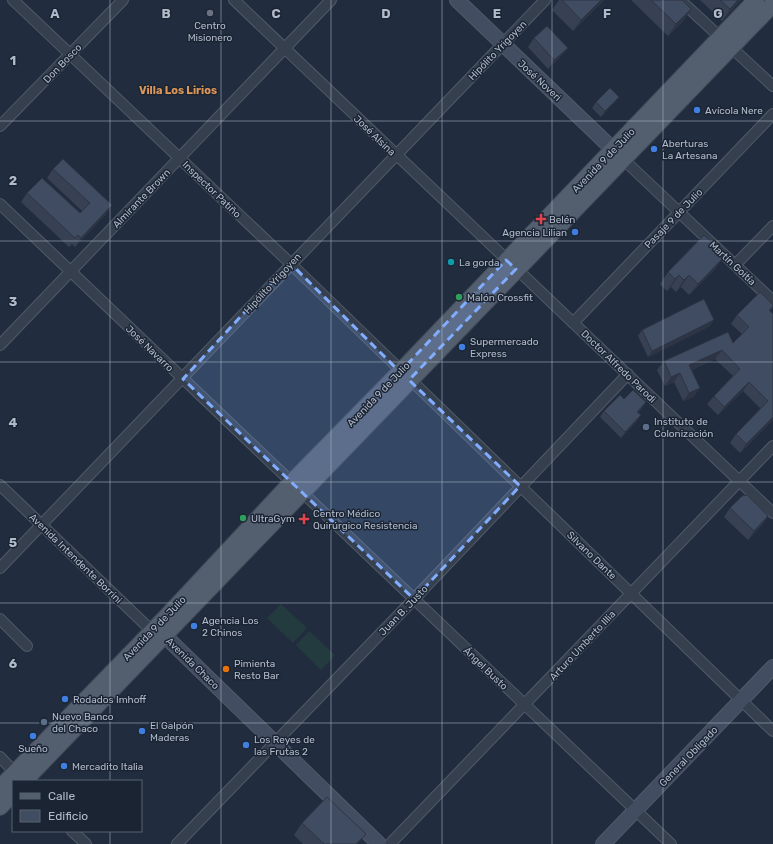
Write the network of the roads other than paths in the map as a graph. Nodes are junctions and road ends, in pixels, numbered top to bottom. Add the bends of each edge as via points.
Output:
1 (12, 0) edge
2 (123, 0) edge
3 (234, 0) edge
4 (331, 0) edge
5 (457, 0) edge
6 (545, 0) edge
7 (680, 0) edge
8 (756, 0) edge
9 (773, 4) edge
10 (725, 43) junction
11 (503, 44) junction
12 (285, 47) junction
13 (70, 55) junction
14 (773, 86) edge
15 (773, 114) edge
16 (0, 126) edge
17 (395, 154) junction
18 (618, 154) junction
19 (180, 158) junction
20 (0, 204) edge
21 (678, 212) junction
22 (773, 226) edge
23 (290, 263) junction
24 (511, 265) junction
25 (735, 265) junction
26 (71, 271) junction
27 (773, 301) edge
28 (573, 322) junction
29 (0, 345) edge
30 (628, 374) junction
31 (405, 376) junction
32 (183, 379) junction
33 (773, 446) edge
34 (739, 481) junction
35 (0, 485) edge
36 (297, 486) junction
37 (520, 486) junction
38 (773, 514) edge
39 (41, 524) junction
40 (0, 568) edge
41 (631, 593) junction
42 (414, 599) junction
43 (0, 619) edge
44 (159, 637) junction
45 (27, 646) dead end
46 (773, 668) edge
47 (741, 701) junction
48 (525, 705) junction
49 (773, 732) edge
50 (272, 747) junction
51 (0, 757) edge
52 (20, 778) edge
53 (12, 782) edge
54 (0, 788) edge
55 (12, 794) edge
56 (0, 807) edge
57 (636, 811) junction
58 (73, 832) edge
59 (86, 844) edge
60 (177, 844) edge
61 (368, 844) edge
62 (380, 844) edge
63 (390, 844) edge
64 (603, 844) edge
65 (671, 844) edge

1 - 13 street, Inspector Patiño
2 - 13 street, Don Bosco
3 - 12 street, José Alsina
4 - 12 street, Almirante Brown
5 - 11 street, José Noveri
6 - 11 street, Hipólito Yrigoyen
7 - 10 street
8 - 10 main road, Avenida 9 de Julio
9 - 10 main road, Avenida 9 de Julio
10 - 14 street
10 - 18 main road, Avenida 9 de Julio
11 - 17 street, Hipólito Yrigoyen
11 - 18 street, José Noveri
12 - 17 street, José Alsina
12 - 19 street, Almirante Brown
13 - 16 street, Don Bosco
13 - 19 street, Inspector Patiño
15 - 21 street, Pasaje 9 de Julio
17 - 23 street, Hipólito Yrigoyen
17 - 24 street, José Alsina
18 - 21 street, Martín Goitía
18 - 24 main road, Avenida 9 de Julio
19 - 23 street, Inspector Patiño
19 - 26 street, Almirante Brown
20 - 26 street, José Navarro
21 - 25 street, Martín Goitía
21 - 28 street, Pasaje 9 de Julio
22 - 25 street
23 - 31 street, Inspector Patiño
23 - 32 street, Hipólito Yrigoyen
24 - 28 street, Doctor Alfredo Parodi
24 - 31 main road, Avenida 9 de Julio
25 - 27 street, Martín Goitía
26 - 29 street, Almirante Brown
26 - 32 street, José Navarro
28 - 30 street, Doctor Alfredo Parodi
30 - 34 street, Doctor Alfredo Parodi
30 - 37 street, Juan B. Justo
31 - 36 main road, Avenida 9 de Julio
31 - 37 street, Silvano Dante
32 - 36 street, José Navarro
32 - 39 street, Hipólito Yrigoyen
33 - 34 street, Arturo Umberto Illia
34 - 38 street, Doctor Alfredo Parodi
34 - 41 street, Arturo Umberto Illia
35 - 39 street, Avenida Intendente Borrini
36 - 42 street, Ángel Busto
36 - 44 main road, Avenida 9 de Julio
37 - 41 street, Silvano Dante
37 - 42 street, Juan B. Justo
39 - 40 street, Hipólito Yrigoyen
39 - 44 street, Avenida Intendente Borrini
41 - 47 street, Silvano Dante
41 - 48 street, Arturo Umberto Illia
42 - 48 street, Ángel Busto
42 - 50 street, Juan B. Justo
43 - 45 street
44 - 50 street, Avenida Chaco
44 - 52 main road, Avenida 9 de Julio
46 - 47 street, General Obligado
47 - 49 street, Silvano Dante
47 - 57 street, General Obligado
48 - 57 street, Ángel Busto
48 - 63 street, Arturo Umberto Illia
50 - 60 street, Juan B. Justo
50 - 61 street, Avenida Chaco
50 - 62 street, Avenida Chaco
51 - 52 street
53 - 54 main road, Avenida 9 de Julio
55 - 56 main road
57 - 64 street, General Obligado
57 - 65 street, Ángel Busto
58 - 59 street

